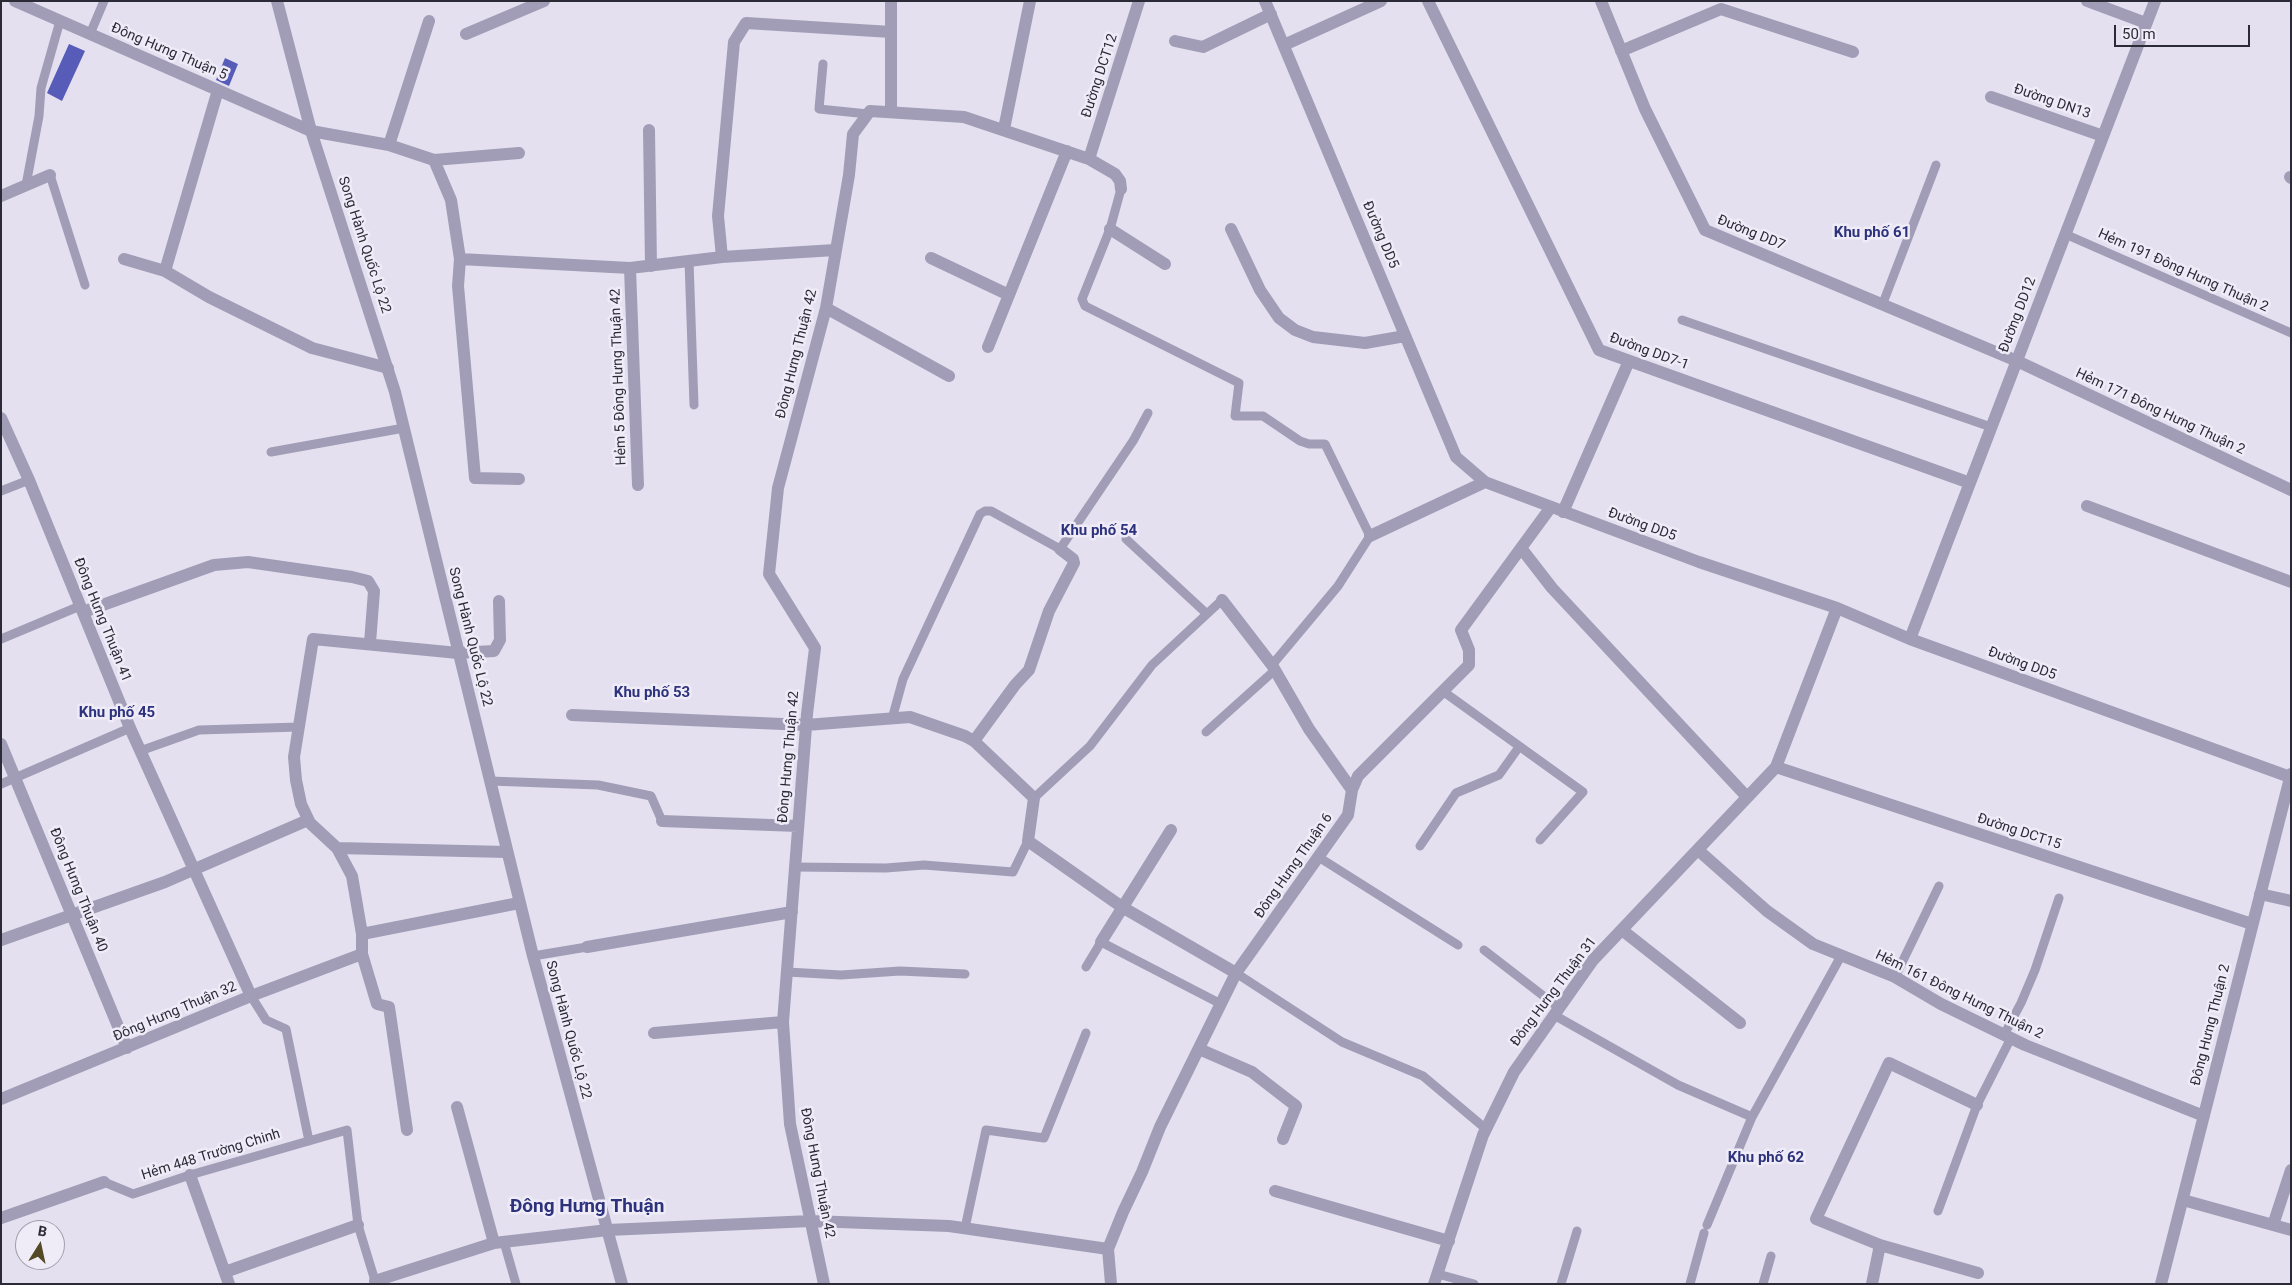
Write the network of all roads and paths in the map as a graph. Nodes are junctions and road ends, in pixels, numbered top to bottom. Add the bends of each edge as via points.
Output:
1 (15, 1) edge
2 (104, 1) edge
3 (276, 1) edge
4 (544, 1) edge
5 (890, 1) edge
6 (1030, 1) edge
7 (1139, 1) edge
8 (1265, 1) edge
9 (1381, 1) edge
10 (1428, 1) edge
11 (1601, 1) edge
12 (2087, 1) edge
13 (2155, 1) edge
14 (1271, 14) junction
15 (60, 21) junction
16 (429, 21) dead end
17 (2146, 23) junction
18 (891, 32) junction
19 (90, 34) junction
20 (466, 34) dead end
21 (1175, 41) dead end
22 (1284, 45) junction
23 (1621, 51) junction
24 (1853, 52) dead end
25 (823, 64) dead end
26 (218, 90) junction
27 (1991, 96) dead end
28 (891, 112) junction
29 (868, 114) junction
30 (311, 130) junction
31 (649, 130) dead end
32 (1004, 130) junction
33 (2103, 136) junction
34 (389, 145) junction
35 (1067, 151) junction
36 (519, 153) dead end
37 (434, 160) junction
38 (1089, 160) junction
39 (1936, 165) dead end
40 (50, 175) joint
41 (26, 185) junction
42 (1121, 189) joint
43 (1, 196) edge
44 (1110, 229) junction
45 (1231, 229) dead end
46 (2064, 234) junction
47 (835, 250) junction
48 (722, 257) junction
49 (931, 258) dead end
50 (124, 259) dead end
51 (460, 259) junction
52 (689, 261) junction
53 (1165, 264) dead end
54 (651, 266) junction
55 (630, 268) junction
56 (165, 271) junction
57 (85, 285) dead end
58 (1009, 295) junction
59 (1883, 304) junction
60 (826, 308) junction
61 (1682, 320) dead end
62 (2291, 333) edge
63 (1405, 336) junction
64 (988, 347) dead end
65 (1629, 361) junction
66 (2017, 361) junction
67 (388, 368) junction
68 (949, 376) dead end
69 (694, 405) dead end
70 (1148, 412) dead end
71 (1, 418) edge
72 (1991, 427) junction
73 (404, 428) junction
74 (271, 452) dead end
75 (519, 479) dead end
76 (29, 480) junction
77 (1485, 482) junction
78 (1970, 482) junction
79 (638, 485) dead end
80 (2291, 490) edge
81 (1, 491) edge
82 (2087, 506) dead end
83 (1557, 509) junction
84 (1370, 536) junction
85 (1126, 540) dead end
86 (1521, 548) junction
87 (1060, 550) junction
88 (2291, 582) edge
89 (1222, 600) joint
90 (499, 601) dead end
91 (1837, 608) junction
92 (82, 609) junction
93 (1207, 614) junction
94 (1, 639) edge
95 (1910, 639) junction
96 (370, 643) junction
97 (458, 653) junction
98 (1274, 668) junction
99 (1444, 692) junction
100 (572, 715) dead end
101 (892, 719) junction
102 (806, 725) junction
103 (299, 727) junction
104 (130, 728) junction
105 (1206, 732) dead end
106 (974, 741) junction
107 (1, 744) edge
108 (1519, 748) junction
109 (140, 751) junction
110 (1776, 767) junction
111 (2290, 776) edge
112 (15, 778) junction
113 (490, 781) junction
114 (1, 784) edge
115 (1352, 790) junction
116 (1748, 797) junction
117 (1034, 798) junction
118 (308, 820) junction
119 (662, 821) joint
120 (798, 826) junction
121 (1171, 830) dead end
122 (1540, 840) dead end
123 (1028, 841) junction
124 (1420, 846) dead end
125 (337, 848) junction
126 (1698, 850) junction
127 (507, 852) junction
128 (1320, 858) junction
129 (795, 867) junction
130 (194, 870) junction
131 (1940, 886) dead end
132 (2260, 894) junction
133 (2059, 898) dead end
134 (2291, 902) edge
135 (520, 903) junction
136 (1122, 907) junction
137 (792, 912) junction
138 (72, 915) junction
139 (2252, 924) junction
140 (1622, 930) junction
141 (362, 934) junction
142 (1, 940) edge
143 (1101, 942) junction
144 (1458, 945) dead end
145 (587, 947) joint
146 (1484, 950) dead end
147 (362, 954) junction
148 (533, 956) junction
149 (1841, 956) junction
150 (1086, 967) dead end
151 (787, 972) junction
152 (1236, 973) junction
153 (965, 974) dead end
154 (1895, 977) junction
155 (251, 996) junction
156 (1221, 1004) junction
157 (1556, 1012) junction
158 (783, 1022) junction
159 (1740, 1022) dead end
160 (654, 1033) dead end
161 (1086, 1033) dead end
162 (2008, 1036) junction
163 (127, 1048) junction
164 (1198, 1049) junction
165 (1, 1100) edge
166 (1977, 1105) junction
167 (457, 1107) dead end
168 (2204, 1116) junction
169 (1752, 1117) junction
170 (1486, 1128) junction
171 (407, 1130) dead end
172 (1283, 1139) dead end
173 (309, 1141) junction
174 (2291, 1170) edge
175 (190, 1175) junction
176 (104, 1182) joint
177 (1274, 1191) dead end
178 (2182, 1200) junction
179 (1938, 1211) dead end
180 (1, 1218) edge
181 (811, 1222) junction
182 (2273, 1225) junction
183 (358, 1226) junction
184 (965, 1228) junction
185 (608, 1230) junction
186 (2291, 1230) edge
187 (1577, 1232) dead end
188 (1450, 1241) junction
189 (499, 1242) junction
190 (1880, 1245) junction
191 (1108, 1249) junction
192 (1771, 1256) dead end
193 (1978, 1273) dead end
194 (227, 1278) edge
195 (1436, 1279) edge
196 (375, 1282) edge
197 (516, 1284) edge
198 (622, 1284) edge
199 (824, 1284) edge
200 (1111, 1284) edge
201 (1474, 1284) edge
202 (1562, 1284) edge
203 (1690, 1284) edge
204 (1763, 1284) edge
205 (1872, 1284) edge
206 (2161, 1284) edge

1 - 15 street, Đông Hưng Thuận 5
2 - 19 lane
3 - 30 street, Song Hành Quốc Lộ 22
4 - 20 street
5 - 18 street
6 - 32 street
7 - 38 street, Đường DCT12
8 - 14 street, Đường DD5
9 - 22 street
10 - 65 street, Đường DD7-1 via 1600,350
11 - 23 street, Đường DD7
12 - 17 street
13 - 17 street, Đường DD12
14 - 21 street via 1203,47
14 - 22 street, Đường DD5
15 - 19 street, Đông Hưng Thuận 5
15 - 41 lane via 41,88
16 - 34 street
17 - 33 street, Đường DD12
18 - 28 street
18 - 48 street via 746,24 734,42 718,216
19 - 26 street, Đông Hưng Thuận 5
22 - 63 street, Đường DD5
23 - 24 street via 1721,9
23 - 59 street, Đường DD7 via 1645,109 1705,230
25 - 29 lane via 819,109
26 - 30 street, Đông Hưng Thuận 5
26 - 56 street
27 - 33 street, Đường DN13
28 - 29 street via 870,111
28 - 32 street via 964,117
29 - 47 street, Đông Hưng Thuận 42 via 853,134
30 - 34 street
30 - 67 street, Song Hành Quốc Lộ 22
31 - 54 street
32 - 35 street
33 - 46 street, Đường DD12
34 - 37 street
35 - 38 street
35 - 58 street
36 - 37 street
37 - 51 street via 452,200
38 - 42 street via 1115,174
39 - 59 lane
40 - 41 street
40 - 57 lane
41 - 43 street
42 - 44 lane
44 - 53 street
44 - 84 lane via 1082,299 1085,306 1239,384 1235,416 1268,417 1300,442 1325,444
45 - 63 street via 1260,290 1279,318 1295,330 1313,338 1364,343
46 - 62 lane, Hẻm 191 Đông Hưng Thuận 2
46 - 66 street, Đường DD12
47 - 48 street
47 - 60 street, Đông Hưng Thuận 42
48 - 52 street
49 - 58 street
50 - 56 street
51 - 55 street
51 - 75 street via 458,286 476,478
52 - 54 street
52 - 69 lane
54 - 55 street
55 - 79 street, Hẻm 5 Đông Hưng Thuận 42
56 - 67 street via 209,297 312,348
58 - 64 street
59 - 66 street, Đường DD7
60 - 68 street
60 - 102 street, Đông Hưng Thuận 42 via 778,488 769,574 815,648
61 - 72 lane
63 - 77 street, Đường DD5 via 1456,457
65 - 78 street, Đường DD7-1
65 - 83 street, Đông Hưng Thuận 6
66 - 72 street, Đường DD12
66 - 80 street, Hẻm 171 Đông Hưng Thuận 2
67 - 73 street, Song Hành Quốc Lộ 22
70 - 87 lane via 1133,441
71 - 76 street, Đông Hưng Thuận 41
72 - 78 street, Đường DD12
73 - 74 lane
73 - 97 street, Song Hành Quốc Lộ 22
76 - 81 lane
76 - 92 street, Đông Hưng Thuận 41
77 - 83 street, Đường DD5
77 - 84 street
78 - 95 street, Đường DD12
82 - 88 street
83 - 86 street, Đông Hưng Thuận 6
83 - 91 street, Đường DD5 via 1699,562
84 - 98 lane via 1338,586
85 - 93 lane
86 - 99 street, Đông Hưng Thuận 6 via 1461,630 1469,650 1469,665
86 - 116 street via 1558,595
87 - 101 lane via 991,511 980,514 903,679
87 - 106 street via 1074,563 1049,611 1029,670
89 - 93 lane
89 - 98 street
90 - 97 street via 498,646 494,651
91 - 95 street, Đường DD5
91 - 110 street
92 - 94 lane
92 - 96 street via 214,565 248,562 368,581 374,591
92 - 104 street, Đông Hưng Thuận 41
93 - 117 lane via 1152,665 1090,746
95 - 111 street, Đường DD5
96 - 97 street
96 - 103 street via 313,639
97 - 113 street, Song Hành Quốc Lộ 22
98 - 105 lane
98 - 115 street via 1309,729
99 - 108 lane
99 - 115 street, Đông Hưng Thuận 6 via 1362,771
100 - 102 street
101 - 102 street
101 - 106 street via 910,717
102 - 120 street, Đông Hưng Thuận 42
103 - 109 lane via 199,730
103 - 118 street via 294,757 296,780
104 - 109 street, Đông Hưng Thuận 41
104 - 112 lane
106 - 117 street
107 - 112 street, Đông Hưng Thuận 40
108 - 122 lane via 1583,792
108 - 124 lane via 1499,776 1456,793
109 - 130 street, Đông Hưng Thuận 41
110 - 116 street, Đông Hưng Thuận 31
110 - 139 street, Đường DCT15
111 - 132 street, Đông Hưng Thuận 2
112 - 114 lane
112 - 138 street, Đông Hưng Thuận 40
113 - 119 lane via 598,785 651,796
113 - 127 street, Song Hành Quốc Lộ 22
115 - 128 street, Đông Hưng Thuận 6 via 1348,815
116 - 126 street, Đông Hưng Thuận 31
117 - 123 street
118 - 125 street
118 - 130 street
119 - 120 street
120 - 129 street, Đông Hưng Thuận 42
121 - 136 street
123 - 129 lane via 1012,872 924,865
123 - 136 street
125 - 127 street
125 - 141 street via 352,876
126 - 140 street, Đông Hưng Thuận 31
126 - 149 street, Hẻm 161 Đông Hưng Thuận 2 via 1767,911 1813,944
127 - 135 street, Song Hành Quốc Lộ 22
128 - 144 lane
128 - 152 street, Đông Hưng Thuận 6
129 - 137 street, Đông Hưng Thuận 42
130 - 138 street
130 - 155 street, Đông Hưng Thuận 41
131 - 154 lane
132 - 134 street
132 - 139 street, Đông Hưng Thuận 2
133 - 162 lane
135 - 141 street
135 - 148 street, Song Hành Quốc Lộ 22
136 - 143 street
136 - 152 street
137 - 145 street
137 - 151 street, Đông Hưng Thuận 42
138 - 142 street
138 - 163 street, Đông Hưng Thuận 40
139 - 168 street, Đông Hưng Thuận 2
140 - 157 street, Đông Hưng Thuận 31 via 1593,960
140 - 159 street
141 - 147 street
143 - 150 lane
143 - 156 lane
145 - 148 lane
146 - 157 lane
147 - 155 street, Đông Hưng Thuận 32
147 - 171 street via 377,1004 389,1007
148 - 185 street, Song Hành Quốc Lộ 22
149 - 154 street, Hẻm 161 Đông Hưng Thuận 2
149 - 169 lane
151 - 153 lane via 841,975 900,970
151 - 158 street, Đông Hưng Thuận 42
152 - 156 street, Đông Hưng Thuận 6
152 - 170 lane via 1342,1042 1423,1076
154 - 162 street, Hẻm 161 Đông Hưng Thuận 2 via 1941,1004
155 - 163 street, Đông Hưng Thuận 32
155 - 173 lane via 266,1020 286,1028
156 - 164 street, Đông Hưng Thuận 6
157 - 169 lane via 1678,1085
157 - 170 street, Đông Hưng Thuận 31 via 1514,1072
158 - 160 street
158 - 181 street, Đông Hưng Thuận 42 via 790,1124
161 - 184 lane via 1044,1138 986,1130
162 - 166 lane
162 - 168 street, Hẻm 161 Đông Hưng Thuận 2
163 - 165 street, Đông Hưng Thuận 32
164 - 172 street via 1252,1072 1296,1106
164 - 191 street, Đông Hưng Thuận 6 via 1160,1127
166 - 179 lane
166 - 190 street via 1888,1063 1816,1219
167 - 189 street
168 - 178 street, Đông Hưng Thuận 2
169 - 203 lane via 1705,1229
170 - 188 street, Đông Hưng Thuận 31
173 - 175 lane, Hẻm 448 Trường Chinh
173 - 183 lane, Hẻm 448 Trường Chinh via 346,1130
174 - 182 street
175 - 176 lane, Hẻm 448 Trường Chinh via 133,1194
175 - 194 street
176 - 180 street, Hẻm 448 Trường Chinh
177 - 188 street
178 - 182 street
178 - 206 street, Đông Hưng Thuận 2
181 - 184 street
181 - 185 street
181 - 199 street, Đông Hưng Thuận 42
182 - 186 street
183 - 194 street
183 - 196 lane
184 - 191 street
185 - 189 street
185 - 198 street, Song Hành Quốc Lộ 22
187 - 202 lane
188 - 195 street, Đông Hưng Thuận 31
189 - 196 street
189 - 197 lane
190 - 193 street
190 - 205 street
191 - 200 street, Đông Hưng Thuận 6
192 - 204 lane
195 - 201 lane

